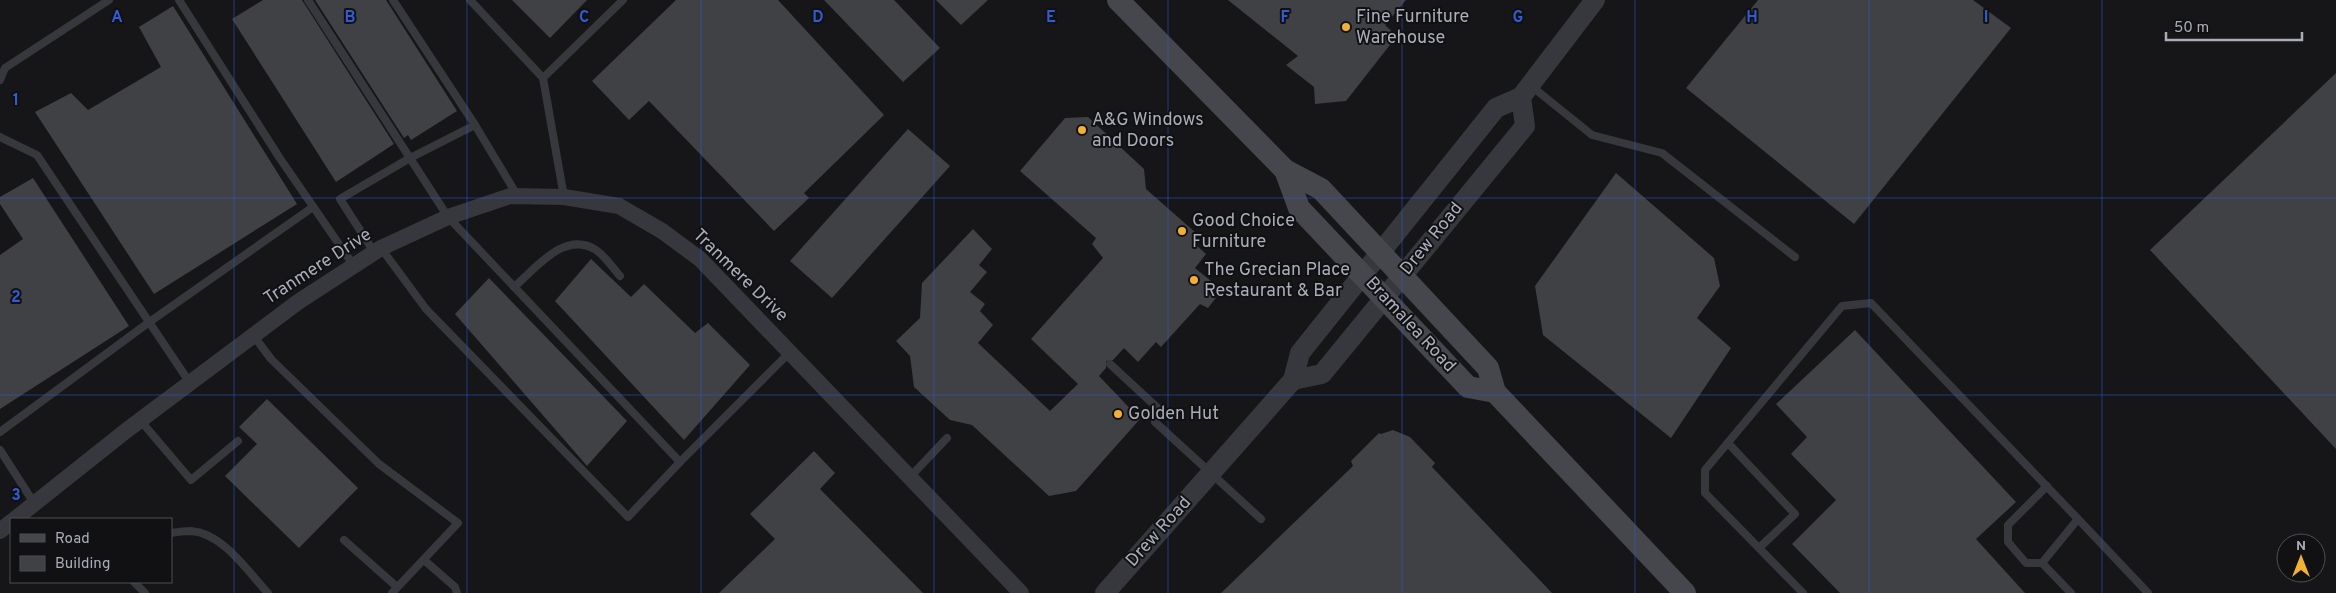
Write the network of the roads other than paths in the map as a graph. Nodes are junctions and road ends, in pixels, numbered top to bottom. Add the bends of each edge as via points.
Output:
1 (109, 0) edge
2 (179, 0) edge
3 (308, 0) edge
4 (393, 0) edge
5 (470, 0) edge
6 (622, 0) edge
7 (1118, 0) edge
8 (1595, 0) edge
9 (543, 78) junction
10 (0, 80) edge
11 (1526, 91) junction
12 (475, 126) junction
13 (0, 137) edge
14 (410, 158) junction
15 (1285, 170) junction
16 (518, 196) junction
17 (564, 197) junction
18 (313, 207) junction
19 (448, 217) junction
20 (377, 250) junction
21 (1381, 252) junction
22 (1795, 257) dead end
23 (354, 266) junction
24 (1403, 275) junction
25 (620, 276) dead end
26 (1363, 276) junction
27 (514, 287) junction
28 (1385, 298) junction
29 (148, 322) junction
30 (253, 335) junction
31 (790, 352) junction
32 (1110, 364) dead end
33 (1293, 380) junction
34 (190, 382) junction
35 (1495, 392) junction
36 (1163, 413) dead end
37 (140, 420) junction
38 (1155, 422) dead end
39 (0, 432) edge
40 (947, 438) dead end
41 (238, 441) dead end
42 (1728, 443) junction
43 (0, 450) edge
44 (680, 462) junction
45 (1212, 472) junction
46 (910, 477) junction
47 (2047, 486) junction
48 (34, 504) junction
49 (16, 518) edge
50 (1261, 519) dead end
51 (2078, 519) junction
52 (10, 523) edge
53 (0, 531) edge
54 (172, 533) edge
55 (344, 540) dead end
56 (1760, 547) junction
57 (424, 560) junction
58 (2042, 563) junction
59 (135, 583) edge
60 (395, 590) edge
61 (145, 593) edge
62 (268, 593) edge
63 (457, 593) edge
64 (1021, 593) edge
65 (1105, 593) edge
66 (1686, 593) edge
67 (1803, 593) edge
68 (2071, 593) edge
69 (2148, 593) edge

1 - 10 lane via 5,68
2 - 18 lane
3 - 14 lane
4 - 12 lane
5 - 9 lane
6 - 9 lane
7 - 15 main road, Bramalea Road
8 - 11 street, Drew Road
9 - 17 lane
11 - 21 street, Drew Road via 1496,108
11 - 22 lane via 1592,136 1662,153
11 - 24 street, Drew Road via 1524,126
12 - 14 lane
12 - 16 lane
13 - 29 lane via 37,155
14 - 19 lane
14 - 20 lane via 340,198
15 - 21 main road, Bramalea Road via 1321,189
15 - 26 main road, Bramalea Road via 1300,208
16 - 17 street, Tranmere Drive
16 - 19 street, Tranmere Drive
17 - 31 street, Tranmere Drive via 619,206 662,231 700,259
18 - 23 lane
18 - 29 lane
19 - 20 street, Tranmere Drive
19 - 27 lane
20 - 23 street, Tranmere Drive
20 - 44 lane via 426,309 628,516
21 - 24 main road, Bramalea Road
21 - 26 street, Drew Road
23 - 30 street, Tranmere Drive
24 - 28 street, Drew Road
24 - 35 main road, Bramalea Road via 1488,368
25 - 27 lane via 596,250 576,242 560,247
26 - 28 main road, Bramalea Road
26 - 33 street, Drew Road via 1300,352
27 - 44 lane
28 - 33 street, Drew Road via 1322,374
28 - 35 main road, Bramalea Road via 1468,387
29 - 34 lane
29 - 39 lane
30 - 34 street, Tranmere Drive
30 - 57 lane via 271,360 379,464 458,524
31 - 44 lane
31 - 46 street, Tranmere Drive
32 - 36 lane
33 - 45 street, Drew Road
34 - 37 street, Tranmere Drive
35 - 66 main road, Bramalea Road
37 - 41 lane via 191,480
37 - 48 street, Tranmere Drive
38 - 45 lane
40 - 46 lane
42 - 47 lane via 1842,306 1871,303
42 - 56 lane via 1705,470 1705,493
42 - 56 lane via 1795,514
43 - 48 lane
45 - 50 lane
45 - 65 street, Drew Road
46 - 64 street, Tranmere Drive
47 - 51 lane
47 - 58 lane via 2008,525 2008,542 2026,563
48 - 49 street, Tranmere Drive
51 - 58 lane
51 - 69 lane
52 - 53 street
54 - 62 lane via 191,531 206,535 224,546
55 - 60 lane
56 - 67 lane
57 - 60 lane
57 - 63 lane via 455,586
58 - 68 lane
59 - 61 lane

